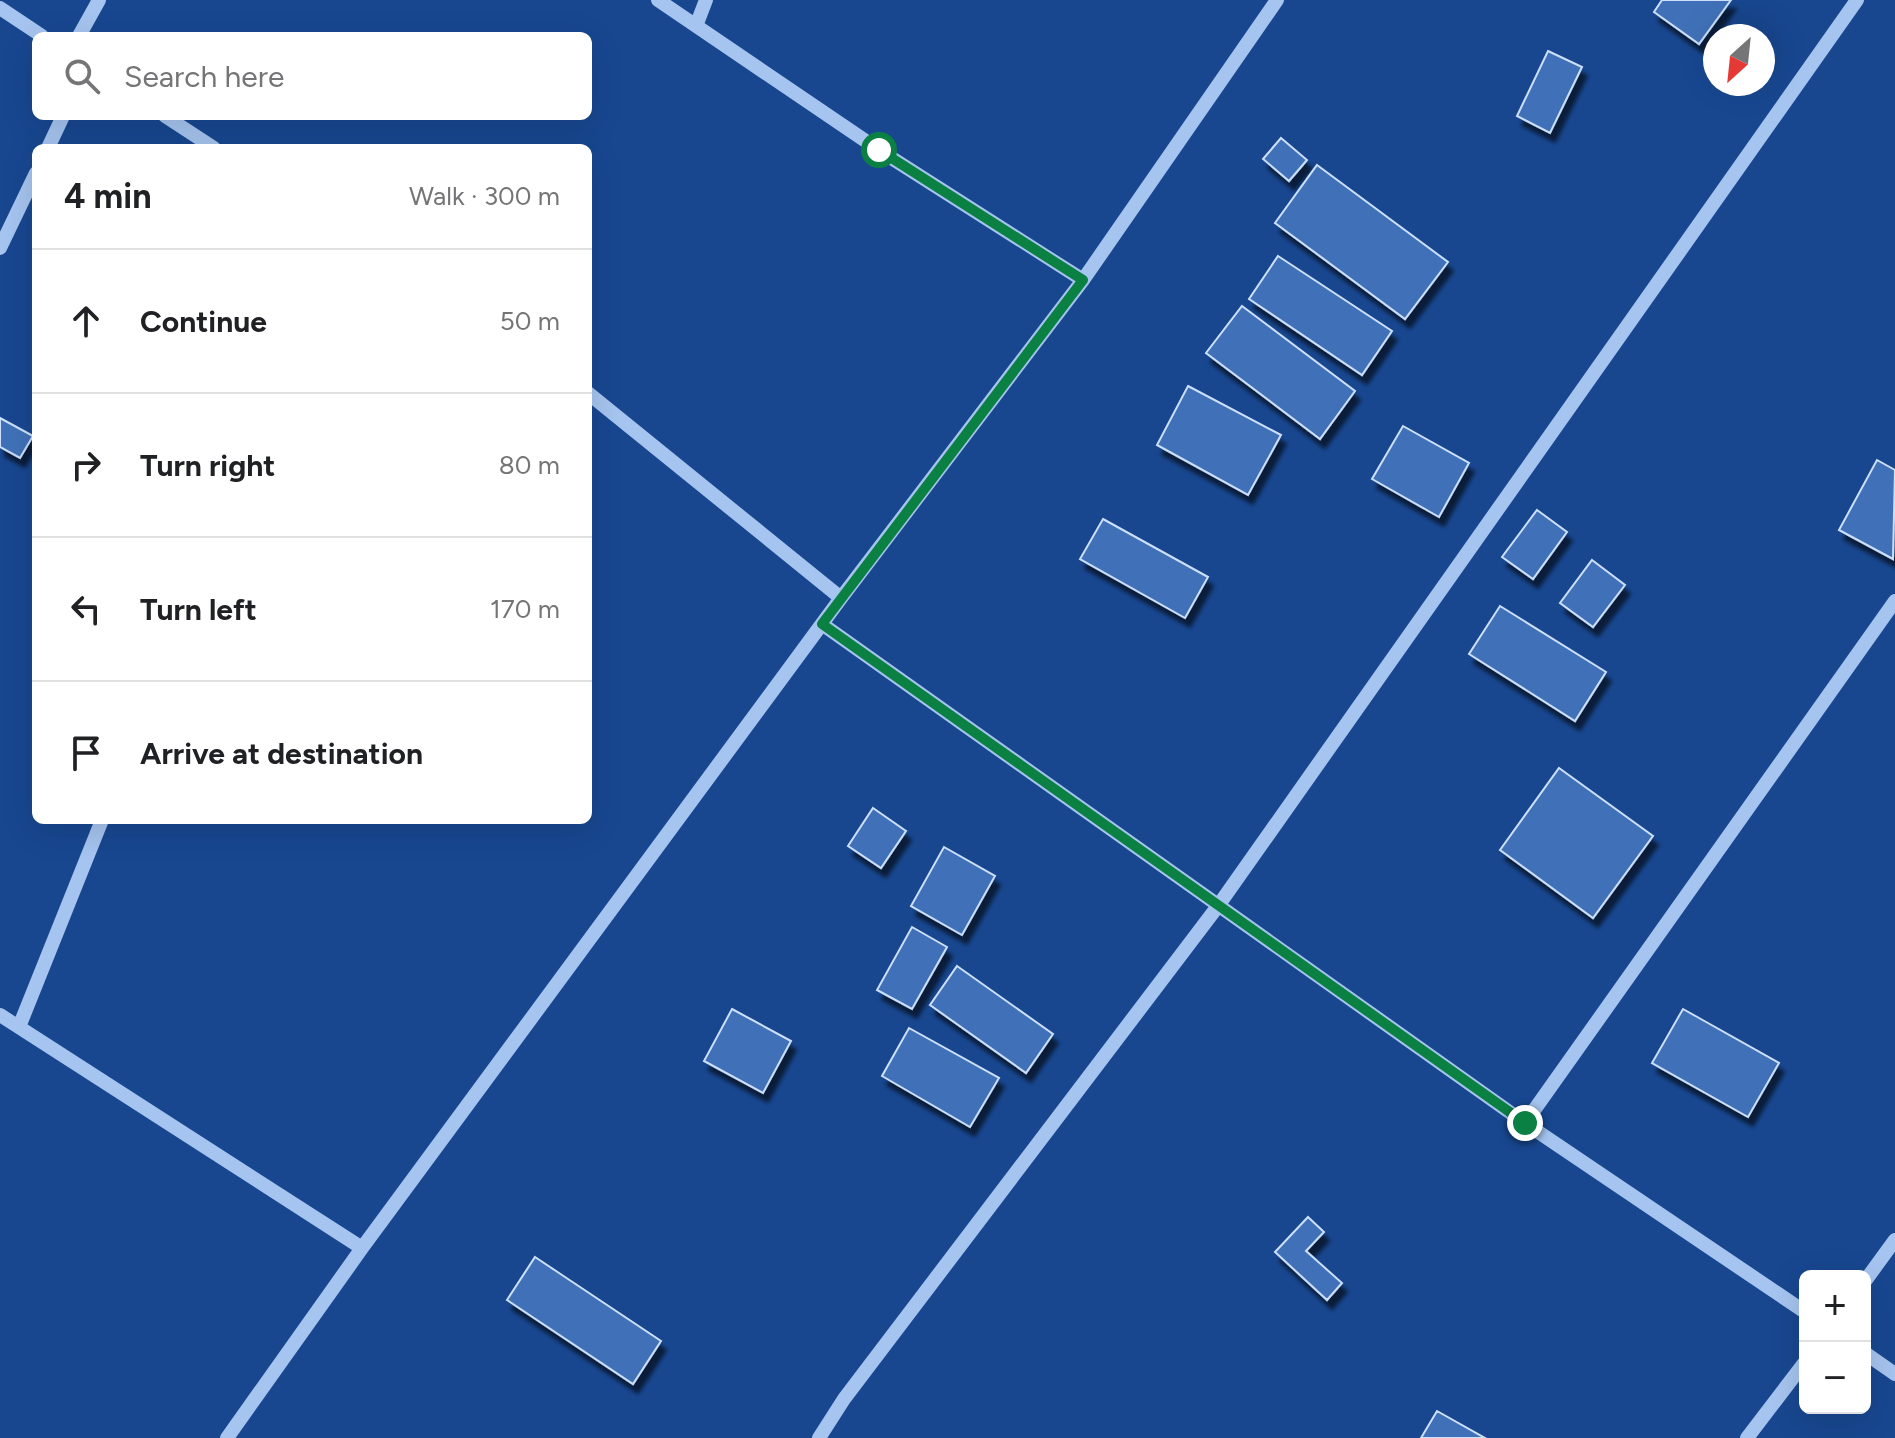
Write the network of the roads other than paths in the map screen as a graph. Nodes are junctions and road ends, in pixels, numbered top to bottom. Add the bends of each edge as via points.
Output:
1 (99, 0) edge
2 (658, 0) edge
3 (706, 0) edge
4 (1277, 0) edge
5 (1857, 0) edge
6 (0, 8) edge
7 (696, 26) junction
8 (36, 32) edge
9 (81, 32) edge
10 (61, 120) edge
11 (171, 120) edge
12 (50, 144) edge
13 (208, 144) edge
14 (32, 181) edge
15 (0, 248) edge
16 (1083, 280) junction
17 (592, 396) edge
18 (841, 598) junction
19 (1895, 601) edge
20 (822, 624) junction
21 (100, 824) edge
22 (1218, 906) junction
23 (0, 1015) edge
24 (19, 1027) junction
25 (1525, 1123) junction
26 (1895, 1240) edge
27 (362, 1248) junction
28 (1871, 1273) edge
29 (1799, 1308) edge
30 (1871, 1357) edge
31 (1799, 1370) edge
32 (1895, 1374) edge
33 (227, 1438) edge
34 (819, 1438) edge
35 (1747, 1438) edge

1 - 9 street
2 - 7 street
3 - 7 street
4 - 16 street
5 - 22 street
6 - 8 street
7 - 16 street
10 - 12 street
11 - 13 street
14 - 15 street
16 - 18 street
17 - 18 street
18 - 20 street
19 - 25 street
20 - 22 street
20 - 27 street
21 - 24 street
22 - 25 street
22 - 34 street
23 - 24 street
24 - 27 street
25 - 29 street
26 - 28 street
27 - 33 street
30 - 32 street
31 - 35 street

